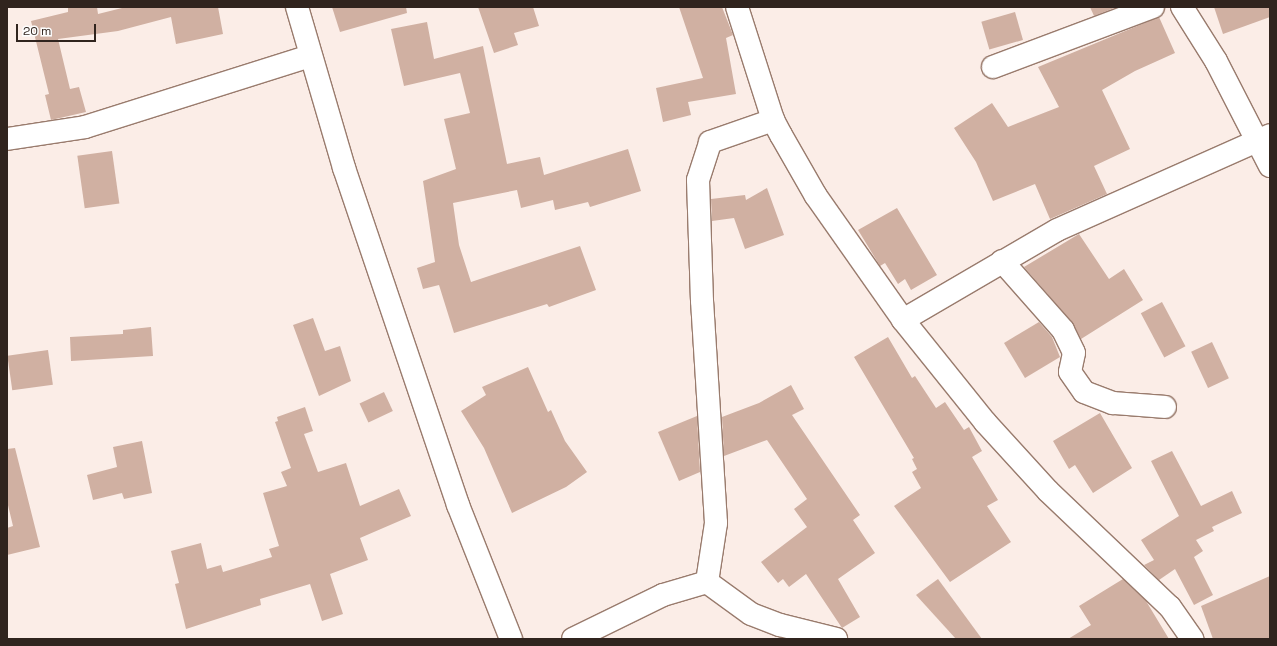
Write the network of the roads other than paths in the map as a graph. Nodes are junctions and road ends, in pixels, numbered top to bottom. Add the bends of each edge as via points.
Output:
1 (297, 7) edge
2 (738, 7) edge
3 (1153, 7) edge
4 (1182, 7) edge
5 (310, 56) junction
6 (993, 67) dead end
7 (774, 120) junction
8 (1264, 138) edge
9 (7, 139) edge
10 (1270, 166) edge
11 (1002, 261) junction
12 (903, 320) junction
13 (1164, 407) dead end
14 (707, 582) junction
15 (511, 639) edge
16 (573, 639) edge
17 (836, 639) edge
18 (1192, 639) edge

1 - 5 street
2 - 7 street
3 - 6 street
4 - 8 street
5 - 9 street via 85,127
5 - 15 street via 344,168 456,497
7 - 12 street via 816,196
7 - 14 street via 710,142 698,180 702,302 716,523
8 - 10 street
8 - 11 street via 1058,230
11 - 12 street
11 - 13 street via 1063,330 1074,353 1070,372 1084,392 1113,403
12 - 18 street via 985,422 1048,491 1170,607
14 - 16 street via 663,595
14 - 17 street via 751,614 780,625

